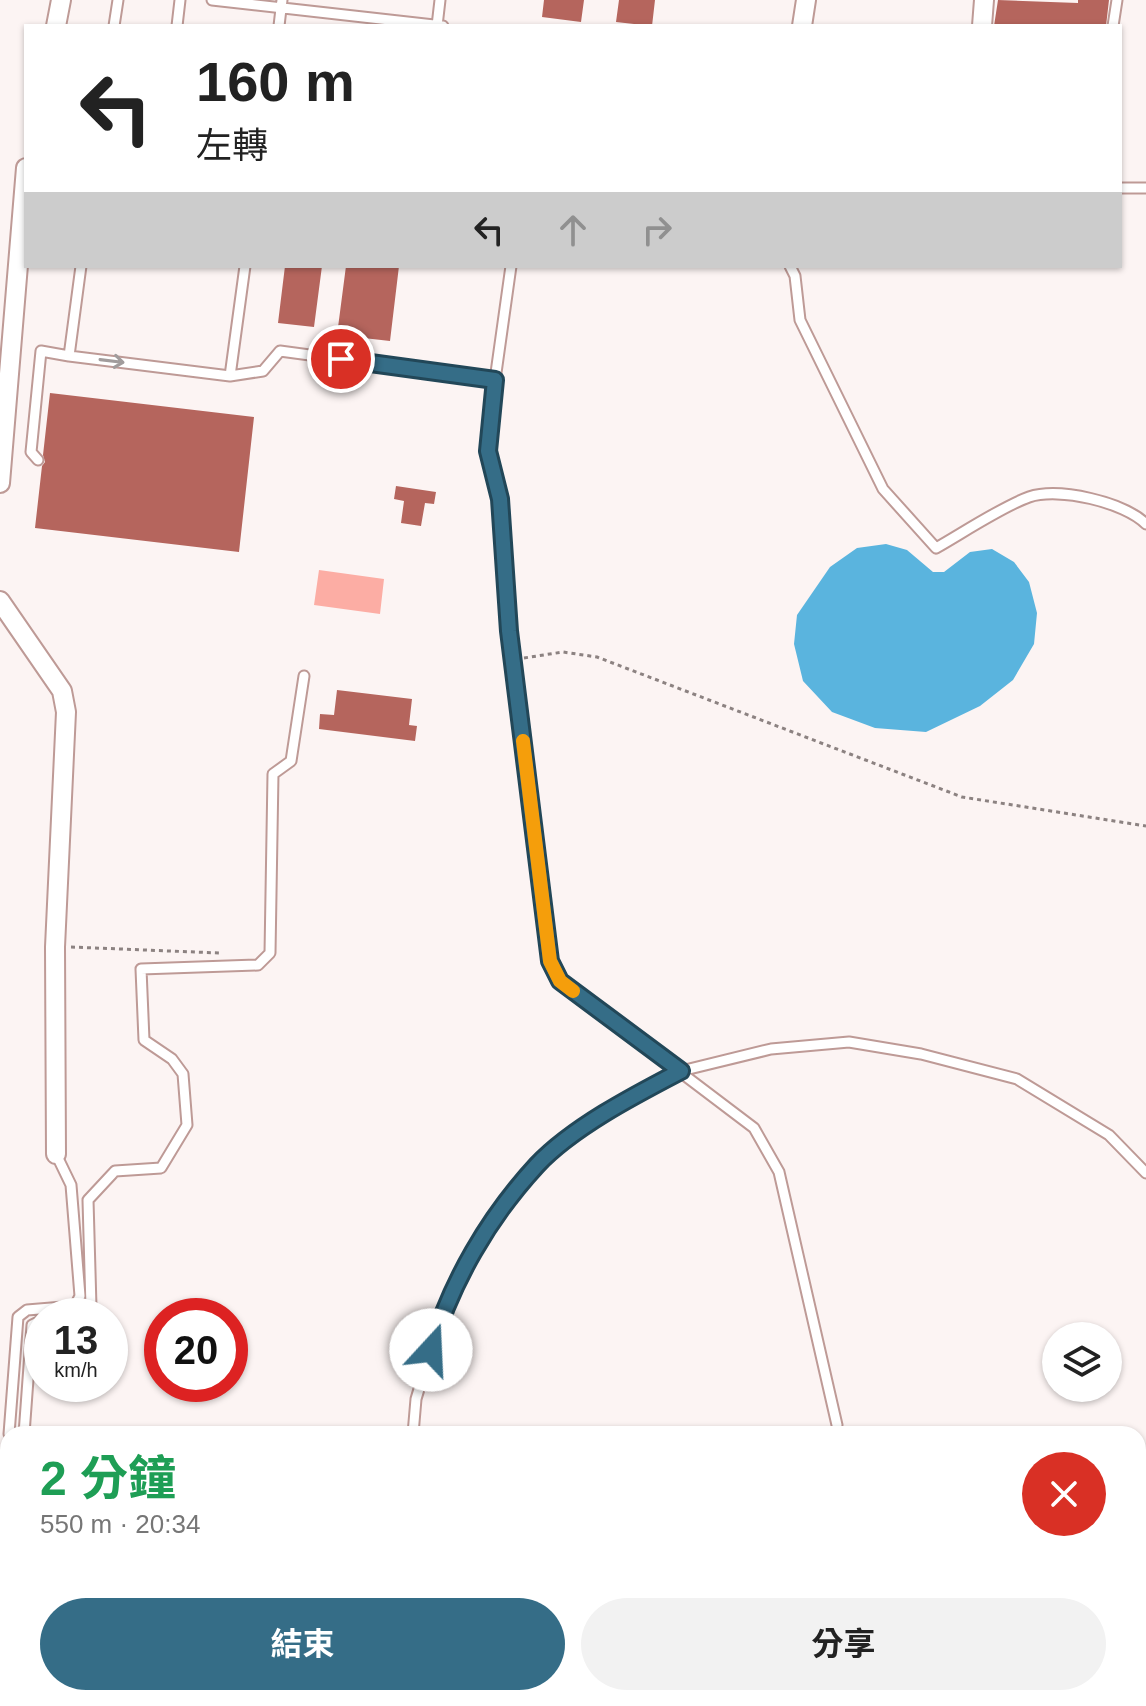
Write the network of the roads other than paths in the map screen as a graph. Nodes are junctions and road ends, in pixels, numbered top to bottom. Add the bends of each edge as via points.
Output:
1 (61, 0) edge
2 (118, 0) edge
3 (180, 0) edge
4 (212, 0) edge
5 (440, 0) edge
6 (806, 0) edge
7 (984, 0) edge
8 (1117, 0) edge
9 (282, 4) edge
10 (56, 24) edge
11 (114, 24) edge
12 (177, 24) edge
13 (279, 24) edge
14 (423, 24) edge
15 (437, 24) edge
16 (802, 24) edge
17 (982, 24) edge
18 (1113, 24) edge
19 (1122, 188) edge
20 (1146, 188) edge
21 (24, 192) edge
22 (81, 268) edge
23 (245, 268) edge
24 (511, 268) edge
25 (791, 268) edge
26 (69, 356) junction
27 (230, 376) junction
28 (495, 380) junction
29 (38, 460) dead end
30 (0, 483) edge
31 (1146, 524) edge
32 (0, 601) edge
33 (304, 676) dead end
34 (681, 1071) junction
35 (56, 1154) joint
36 (1146, 1173) edge
37 (91, 1298) edge
38 (26, 1402) edge
39 (837, 1425) dead end
40 (10, 1426) edge
41 (25, 1426) edge
42 (414, 1426) edge

1 - 10 street
2 - 11 lane
3 - 12 lane
4 - 9 lane
5 - 15 lane
6 - 16 street
7 - 17 street
8 - 18 lane
9 - 13 lane
9 - 14 lane
19 - 20 lane
21 - 30 street
22 - 26 lane
23 - 27 lane
24 - 28 lane
25 - 31 lane via 800,320 883,489 936,548 1029,497 1051,494 1118,505
26 -> 27 lane
26 - 29 lane via 41,351 31,431 31,452
27 - 28 lane via 263,371 280,351
28 - 34 lane via 488,451 500,499 513,659 550,961 560,981
32 - 35 street via 62,691 66,712 55,947
33 - 37 lane via 291,761 273,774 270,953 258,965 141,969 144,1040 172,1059 183,1074 187,1125 161,1168 115,1171 88,1200
34 - 36 lane via 771,1049 849,1042 921,1054 1017,1079 1109,1135
34 - 39 lane via 754,1128 779,1172
34 - 42 lane via 593,1122 538,1164 477,1243 438,1326 416,1399
35 - 40 lane via 71,1185 80,1296 75,1306 27,1310 18,1317
38 - 41 lane

